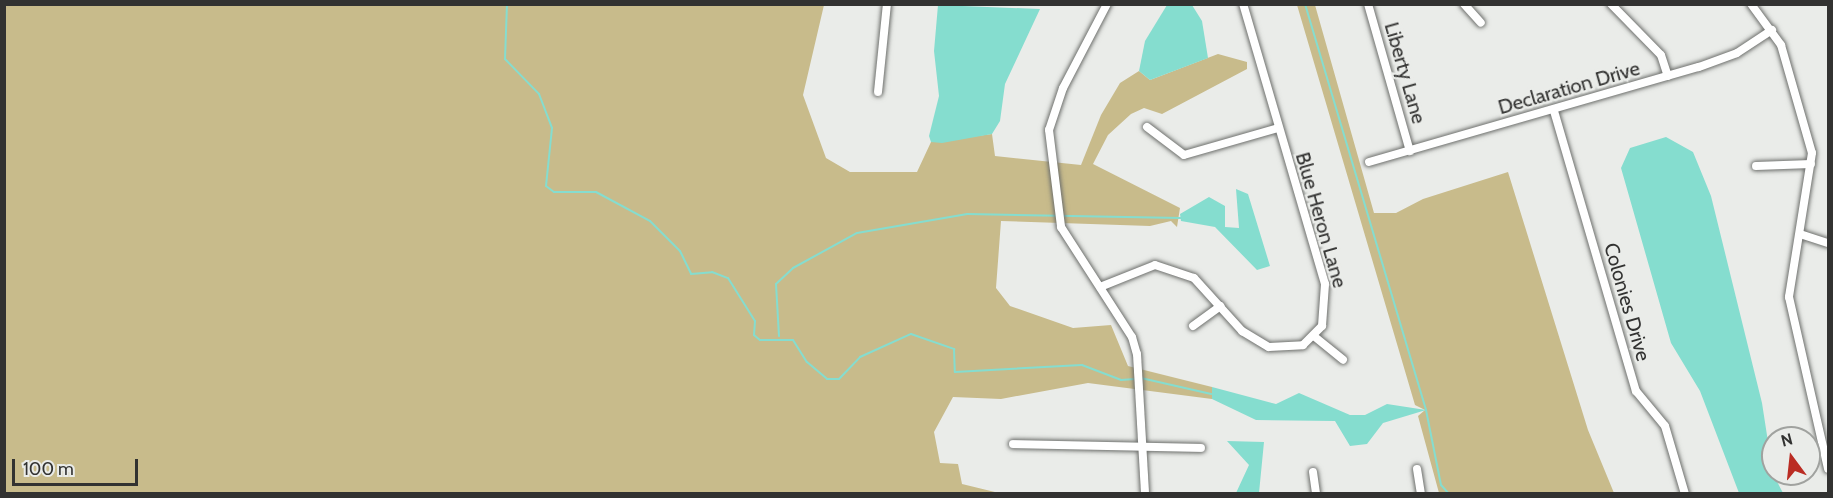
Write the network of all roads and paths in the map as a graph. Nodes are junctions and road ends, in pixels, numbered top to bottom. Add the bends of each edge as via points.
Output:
1 (887, 4) edge
2 (1107, 4) edge
3 (1244, 4) edge
4 (1368, 4) edge
5 (1464, 4) edge
6 (1611, 4) edge
7 (1751, 4) edge
8 (1481, 23) dead end
9 (1772, 30) junction
10 (1668, 76) junction
11 (878, 92) dead end
12 (1554, 111) junction
13 (1148, 127) dead end
14 (1278, 128) junction
15 (1410, 151) junction
16 (1369, 162) dead end
17 (1811, 164) junction
18 (1756, 166) dead end
19 (1800, 234) junction
20 (1828, 243) edge
21 (1100, 287) junction
22 (1221, 306) junction
23 (1193, 326) dead end
24 (1315, 337) junction
25 (1343, 360) dead end
26 (1013, 444) dead end
27 (1138, 448) junction
28 (1201, 448) dead end
29 (1828, 463) edge
30 (1417, 469) dead end
31 (1313, 472) dead end
32 (1145, 494) edge
33 (1316, 494) edge
34 (1421, 494) edge
35 (1685, 494) edge

1 - 11 street
2 - 21 street via 1053,111 1053,164 1061,227
3 - 14 street, Blue Heron Lane
4 - 15 street, Liberty Lane
5 - 8 street
6 - 10 street via 1661,55
7 - 9 street
9 - 10 street, Declaration Drive via 1737,53
9 - 17 street via 1786,57
10 - 12 street, Declaration Drive
12 - 15 street, Declaration Drive
12 - 35 street, Colonies Drive via 1636,391 1665,426
13 - 14 street via 1184,154
14 - 24 street, Blue Heron Lane via 1325,284 1326,316
15 - 16 street, Declaration Drive
17 - 18 street
17 - 19 street
19 - 20 street
19 - 29 street via 1790,297
21 - 22 street via 1155,265 1194,278
21 - 27 street via 1132,337 1139,370
22 - 23 street
22 - 24 street via 1242,331 1269,347 1303,345
24 - 25 street
26 - 27 street via 1062,441
27 - 28 street
27 - 32 street
30 - 34 street
31 - 33 street

